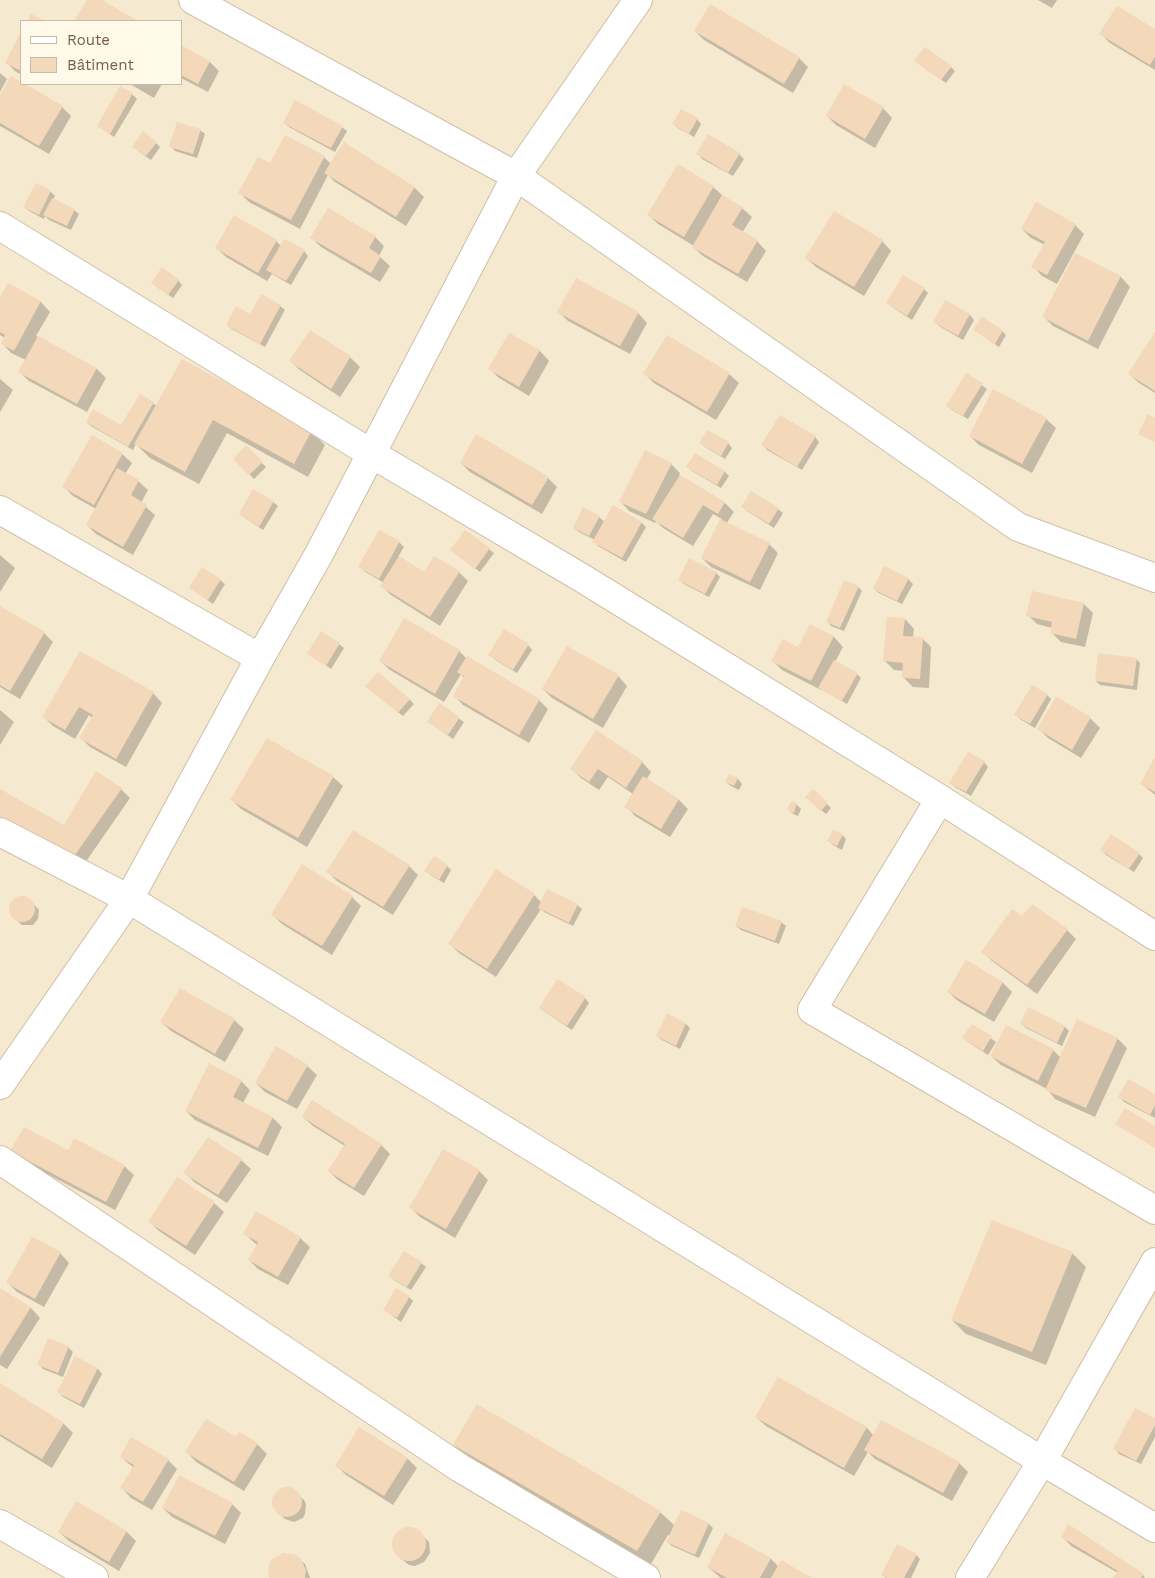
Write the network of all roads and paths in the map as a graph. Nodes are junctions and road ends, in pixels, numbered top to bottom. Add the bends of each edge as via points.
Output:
1 (193, 0) edge
2 (638, 0) edge
3 (516, 176) junction
4 (0, 226) edge
5 (372, 454) junction
6 (0, 510) edge
7 (1155, 578) edge
8 (260, 658) junction
9 (940, 799) junction
10 (0, 832) edge
11 (129, 899) junction
12 (1155, 936) edge
13 (0, 1084) edge
14 (0, 1160) edge
15 (1155, 1210) edge
16 (1155, 1262) edge
17 (1042, 1461) junction
18 (0, 1524) edge
19 (1155, 1528) edge
20 (94, 1578) edge
21 (646, 1578) edge
22 (970, 1578) edge

1 - 3 street
2 - 3 street
3 - 5 street
3 - 7 street via 1018,527
4 - 5 street
5 - 8 street
5 - 9 street via 582,578
6 - 8 street
8 - 11 street
9 - 12 street
9 - 15 street via 812,1010
10 - 11 street
11 - 13 street
11 - 17 street
14 - 21 street via 460,1468
16 - 17 street
17 - 19 street
17 - 22 street
18 - 20 street

